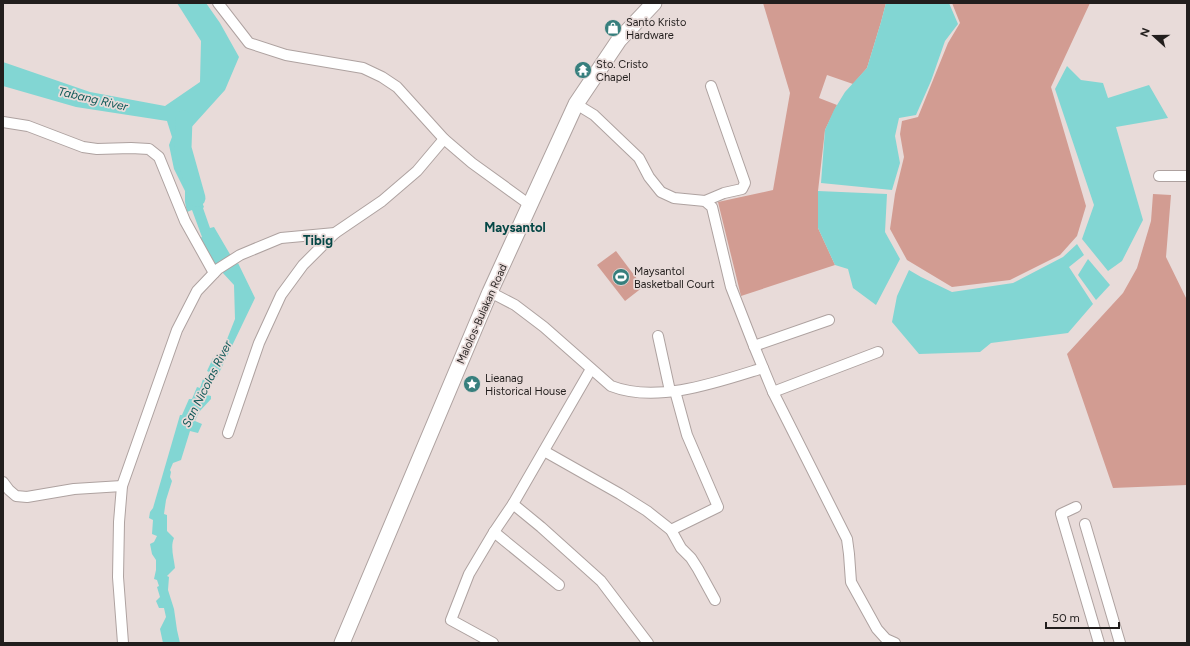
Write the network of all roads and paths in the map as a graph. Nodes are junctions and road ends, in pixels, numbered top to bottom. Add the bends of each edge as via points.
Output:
1 (218, 3) edge
2 (654, 3) edge
3 (711, 86) dead end
4 (576, 104) junction
5 (3, 122) edge
6 (444, 139) junction
7 (1159, 176) dead end
8 (1187, 176) edge
9 (705, 200) junction
10 (530, 205) junction
11 (335, 233) junction
12 (216, 271) junction
13 (490, 292) junction
14 (829, 320) dead end
15 (658, 336) dead end
16 (754, 346) junction
17 (878, 352) dead end
18 (763, 368) junction
19 (591, 369) junction
20 (673, 391) junction
21 (773, 392) junction
22 (228, 433) dead end
23 (544, 451) junction
24 (3, 482) edge
25 (122, 486) junction
26 (513, 504) junction
27 (1076, 507) dead end
28 (1085, 524) dead end
29 (671, 530) junction
30 (494, 532) junction
31 (559, 585) dead end
32 (715, 600) dead end
33 (123, 643) edge
34 (342, 643) edge
35 (493, 643) edge
36 (648, 643) edge
37 (895, 643) edge
38 (1099, 643) edge
39 (1120, 643) edge

1 - 6 street via 249,43 286,56 363,68 382,77 397,87
2 - 4 main road, Malolos-Bulakan Road via 619,40
3 - 9 street via 744,185 742,189
4 - 9 street via 594,115 639,158 661,192 674,198
4 - 10 main road, Malolos-Bulakan Road
5 - 12 street via 28,126 97,149 149,149 159,157 185,221
6 - 10 street
6 - 11 street via 417,171 382,201
7 - 8 street
9 - 16 street via 712,207 732,287
10 - 13 main road, Malolos-Bulakan Road
11 - 12 street via 281,238 240,255
11 - 22 street via 303,265 280,295 259,343
12 - 25 street via 197,291 177,330
13 - 19 street via 515,305 544,327
13 - 34 main road, Malolos-Bulakan Road
14 - 16 street
15 - 20 street
16 - 18 street
17 - 21 street
18 - 20 street via 711,384
18 - 21 street
19 - 20 street via 610,386 623,391
19 - 23 street
20 - 29 street via 687,435 718,507
21 - 37 street via 846,539 851,582 877,629 886,639
23 - 26 street
23 - 29 street via 620,494
24 - 25 street via 16,496 27,497 74,489
25 - 33 street via 118,577
26 - 30 street
26 - 36 street via 601,581
27 - 38 street via 1062,514
28 - 39 street
29 - 32 street via 681,548 698,569
30 - 31 street
30 - 35 street via 469,574 451,620

